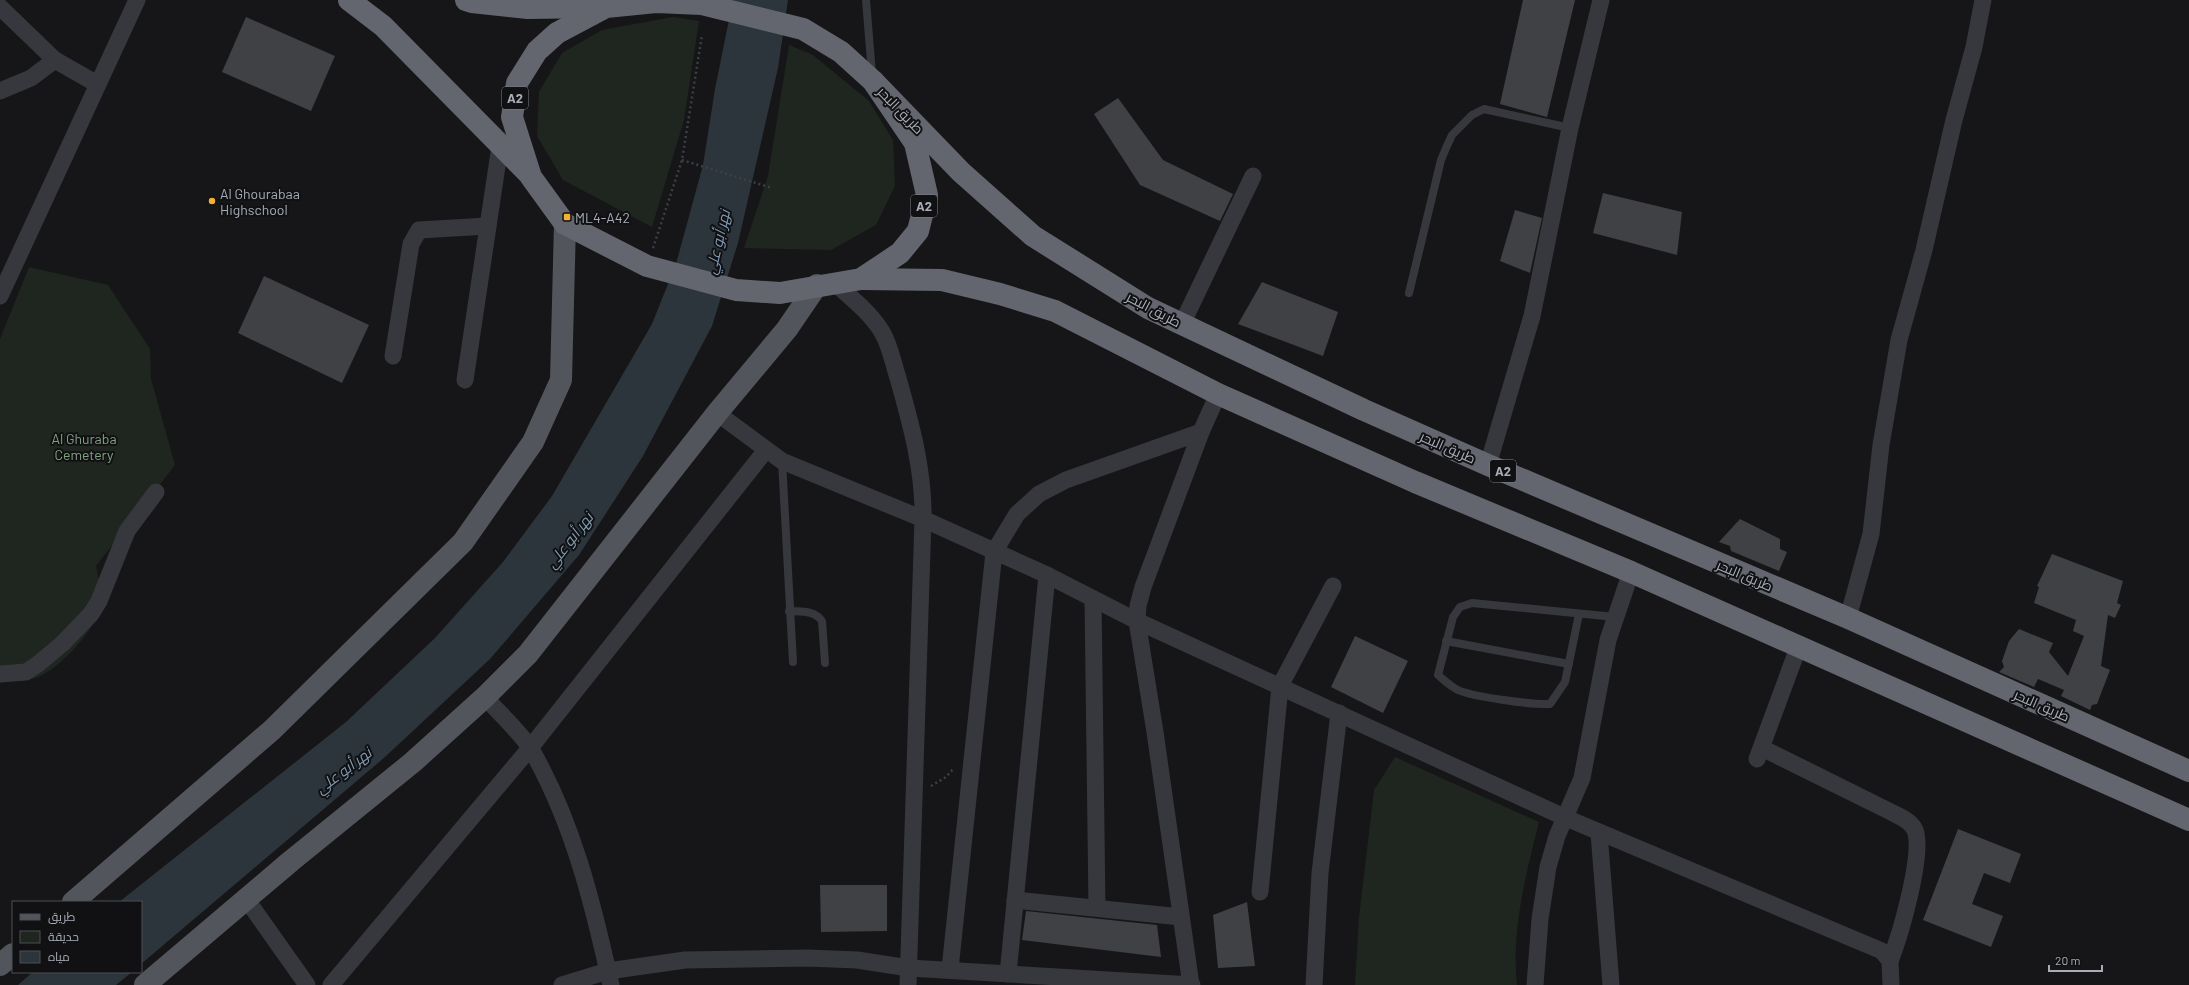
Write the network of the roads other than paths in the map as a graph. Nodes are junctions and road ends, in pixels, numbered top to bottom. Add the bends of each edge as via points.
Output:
1 (137, 0) edge
2 (349, 0) edge
3 (466, 0) edge
4 (866, 0) edge
5 (1601, 0) edge
6 (1983, 0) edge
7 (702, 2) edge
8 (608, 3) edge
9 (0, 7) edge
10 (55, 60) junction
11 (873, 81) junction
12 (97, 84) junction
13 (0, 91) edge
14 (1570, 128) junction
15 (500, 146) junction
16 (1253, 176) dead end
17 (531, 177) junction
18 (565, 224) junction
19 (488, 226) junction
20 (861, 279) junction
21 (826, 284) junction
22 (1409, 293) dead end
23 (0, 296) edge
24 (1182, 324) junction
25 (393, 356) dead end
26 (465, 380) dead end
27 (1218, 394) junction
28 (717, 413) junction
29 (1201, 432) junction
30 (766, 450) junction
31 (782, 461) junction
32 (1488, 465) junction
33 (156, 492) dead end
34 (923, 519) junction
35 (994, 552) junction
36 (1631, 572) junction
37 (1047, 575) junction
38 (1333, 586) dead end
39 (1093, 599) junction
40 (789, 612) junction
41 (1579, 614) junction
42 (1615, 617) junction
43 (1848, 618) junction
44 (1137, 621) junction
45 (1446, 641) junction
46 (1798, 648) junction
47 (793, 662) dead end
48 (825, 663) dead end
49 (1569, 664) junction
50 (0, 674) edge
51 (1280, 686) junction
52 (485, 697) junction
53 (1339, 713) junction
54 (530, 748) junction
55 (2189, 771) edge
56 (1566, 818) junction
57 (2189, 820) edge
58 (1599, 833) junction
59 (1260, 892) dead end
60 (247, 900) junction
61 (1015, 900) junction
62 (74, 901) edge
63 (1097, 908) junction
64 (1181, 917) junction
65 (12, 955) edge
66 (1890, 961) junction
67 (0, 965) edge
68 (909, 968) junction
69 (950, 969) junction
70 (1008, 974) junction
71 (609, 978) edge
72 (145, 985) edge
73 (307, 985) edge
74 (331, 985) edge
75 (562, 985) edge
76 (908, 985) edge
77 (1191, 985) edge
78 (1314, 985) edge
79 (1535, 985) edge
80 (1611, 985) edge
81 (1891, 985) edge

1 - 12 street
2 - 15 highway, A2 via 383,26
3 - 8 highway, A2 via 528,8
4 - 11 lane
5 - 14 street
6 - 43 street via 1974,47 1924,250 1899,340 1880,445 1871,534
7 - 8 highway, A2
7 - 11 highway, A2 via 803,29 841,52
8 - 17 highway, A2 via 558,33 537,51 516,83 512,117
9 - 10 street
10 - 12 street
10 - 13 street via 31,78
11 - 20 highway, A2 via 915,143 927,195 918,231 900,253
11 - 24 highway, طريق البحر / A2 via 961,172 1033,236 1148,308
12 - 23 street
14 - 22 lane via 1484,109 1472,115 1452,135 1441,160
14 - 32 street via 1532,316
15 - 17 highway, A2
15 - 19 street
16 - 24 street
17 - 18 highway, A2
18 - 21 highway, A2 via 648,266 736,290 780,293
18 - 62 main road via 561,380 533,442 463,542 272,730
19 - 25 street via 419,230 411,244
19 - 26 street
20 - 21 highway, A2
20 - 27 highway, A2 via 942,280 1055,311
21 - 28 main road
21 - 34 street via 868,315 882,332 909,418 922,479
24 - 32 highway, طريق البحر / A2
27 - 29 street
27 - 36 highway, A2 via 1415,482
28 - 30 street
28 - 52 main road via 528,654
29 - 35 street via 1066,480 1039,494 1017,514
29 - 44 street via 1140,596
30 - 31 street
30 - 54 street
31 - 34 street
31 - 40 lane
32 - 43 highway, طريق البحر / A2
33 - 50 street via 127,531 99,601 91,614 62,644 26,672
34 - 35 street
34 - 68 street
35 - 37 street
35 - 69 street
36 - 42 street
36 - 46 highway, A2
37 - 39 street
37 - 61 street
38 - 51 street
39 - 44 street
39 - 63 street
40 - 47 lane
40 - 48 lane via 811,612 822,620
41 - 42 lane
41 - 45 lane via 1472,603 1460,606 1453,617
41 - 49 lane
42 - 56 street via 1582,778
43 - 55 highway, طريق البحر / A2
44 - 51 street
44 - 64 street via 1156,732
45 - 49 lane
45 - 49 lane via 1438,674 1447,684 1460,691 1537,705 1550,704 1565,682
46 - 57 highway, A2
46 - 66 street via 1759,753 1891,812 1914,828 1917,848 1900,935
51 - 53 street
51 - 59 street
52 - 54 street
52 - 60 main road via 413,762
53 - 56 street
53 - 78 street via 1320,873
54 - 71 street via 558,803 583,870
54 - 74 street
56 - 58 street
56 - 79 street via 1552,852 1545,884
58 - 66 street via 1882,951
58 - 80 street
60 - 72 main road
60 - 73 street
61 - 63 street
61 - 70 street
63 - 64 street
64 - 77 street
65 - 67 main road
66 - 81 street
68 - 69 street
68 - 71 street via 857,960 808,958 685,960
68 - 76 street
69 - 70 street
70 - 77 street
71 - 75 street

